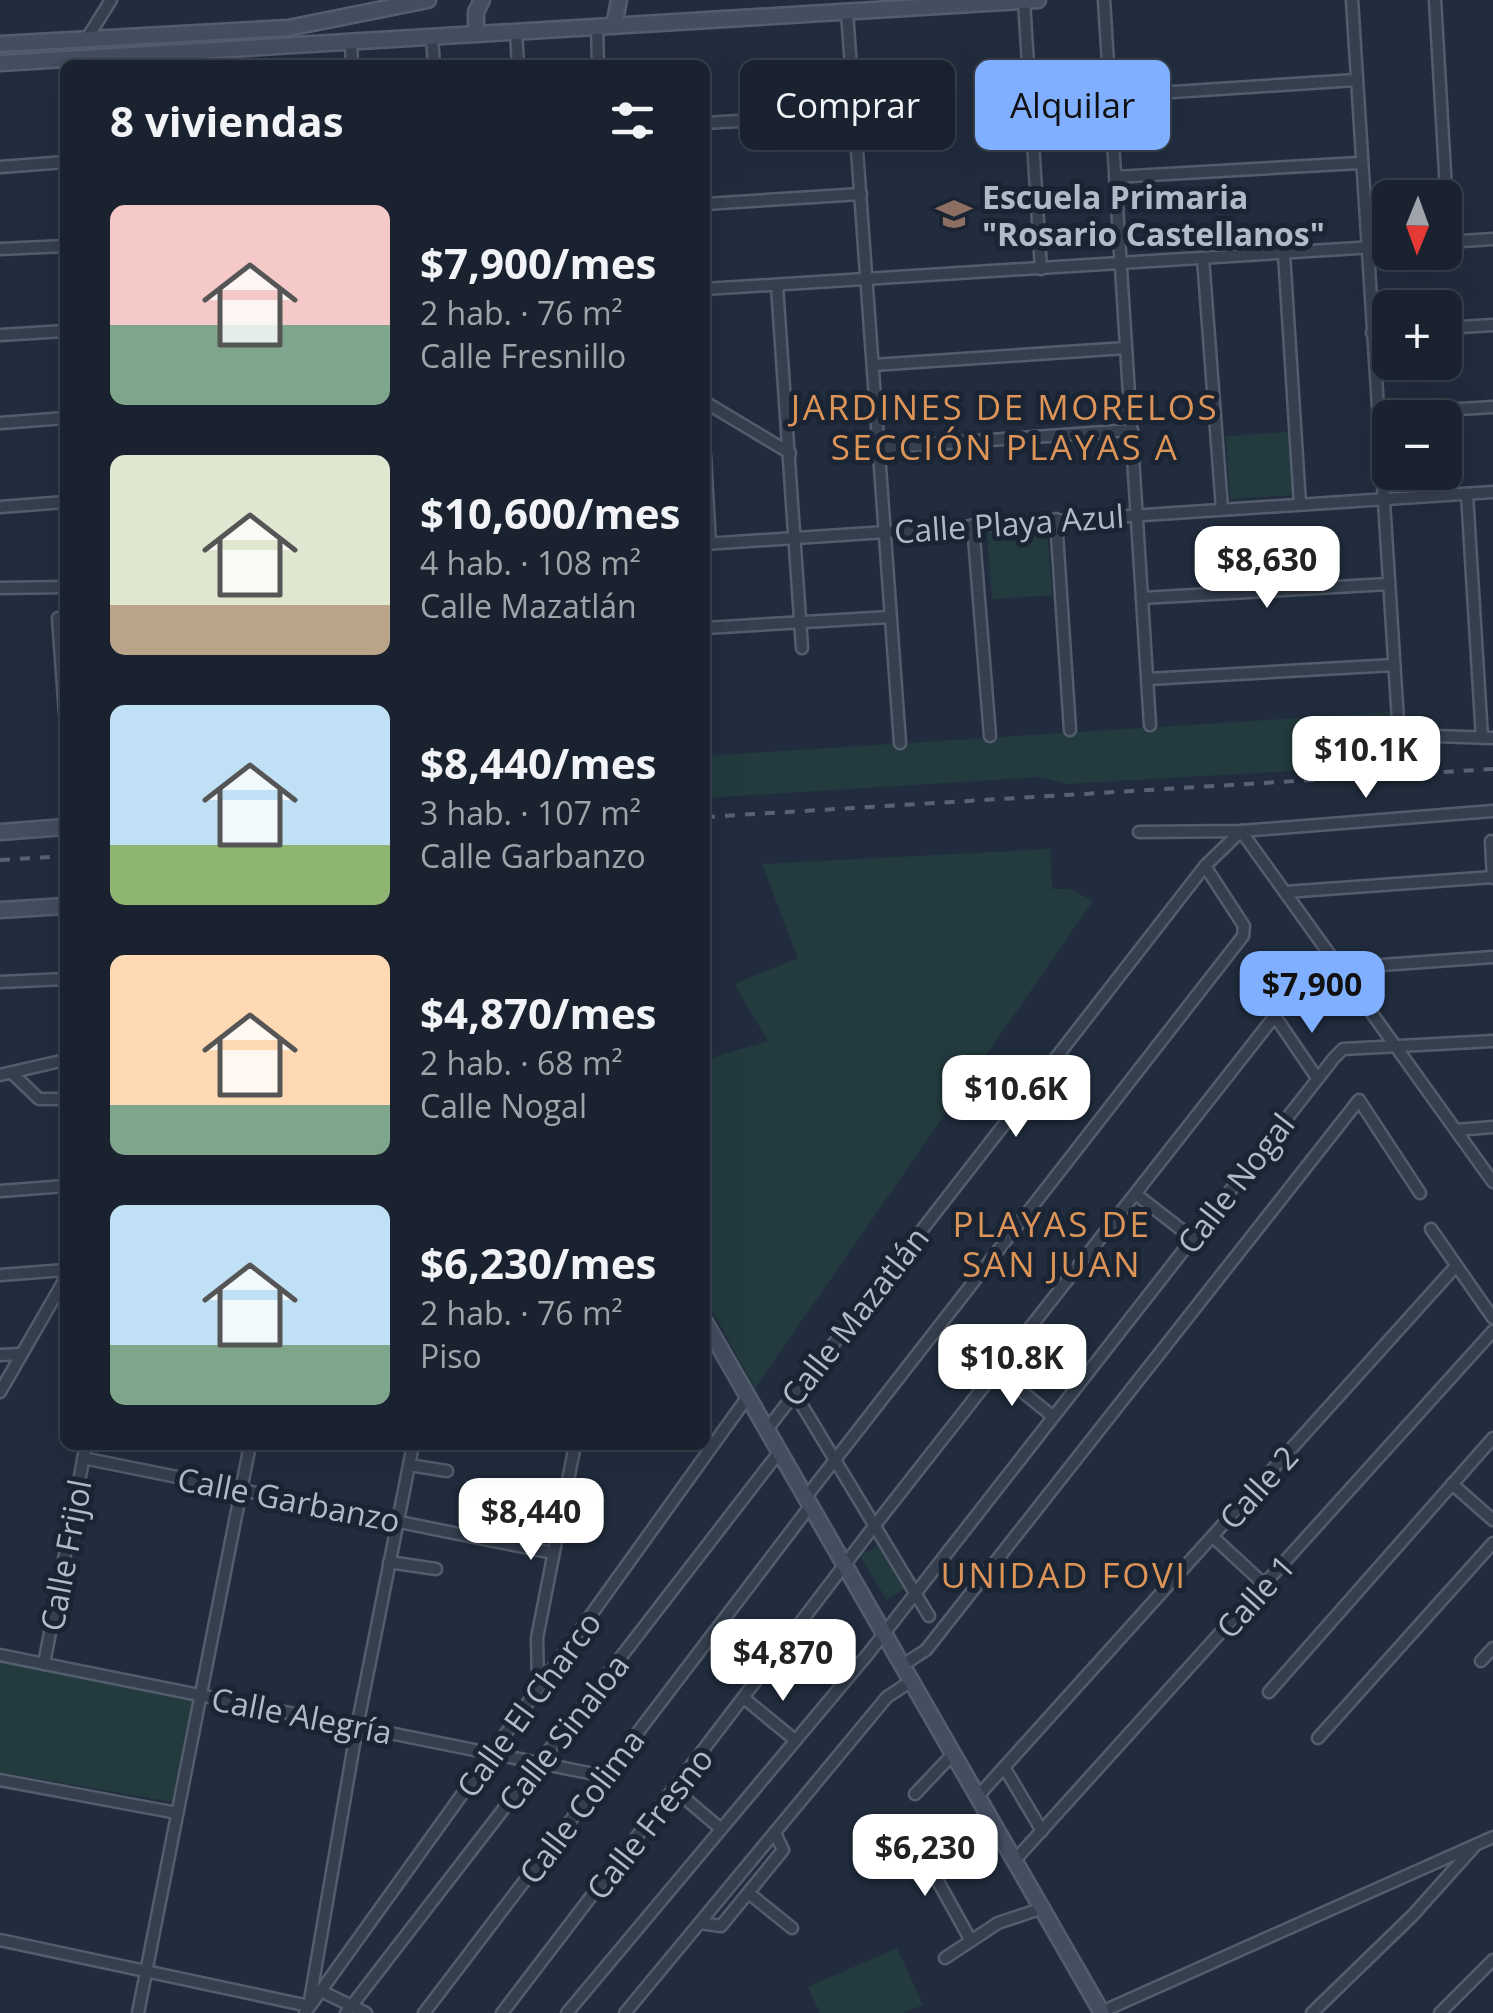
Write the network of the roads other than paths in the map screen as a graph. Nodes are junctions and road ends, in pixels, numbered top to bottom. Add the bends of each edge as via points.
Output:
1 (111, 0) edge
2 (424, 0) edge
3 (482, 0) edge
4 (619, 0) edge
5 (1038, 0) edge
6 (1104, 0) edge
7 (1352, 0) edge
8 (1435, 0) edge
9 (1024, 1) edge
10 (847, 12) junction
11 (330, 21) junction
12 (614, 26) junction
13 (596, 27) junction
14 (516, 32) junction
15 (476, 34) junction
16 (432, 37) junction
17 (86, 40) junction
18 (26, 43) junction
19 (344, 43) junction
20 (0, 44) edge
21 (28, 60) junction
22 (106, 60) edge
23 (350, 60) edge
24 (434, 60) edge
25 (518, 60) edge
26 (598, 60) edge
27 (851, 60) edge
28 (1108, 60) edge
29 (0, 62) edge
30 (1356, 80) junction
31 (1170, 92) edge
32 (740, 121) edge
33 (710, 123) edge
34 (858, 150) edge
35 (1114, 150) edge
36 (60, 162) edge
37 (1359, 163) junction
38 (0, 167) edge
39 (1116, 177) junction
40 (1444, 180) edge
41 (860, 194) junction
42 (710, 204) edge
43 (1493, 239) edge
44 (1462, 241) edge
45 (60, 246) edge
46 (1364, 247) junction
47 (1372, 247) edge
48 (0, 249) edge
49 (1284, 254) junction
50 (1203, 258) junction
51 (1120, 264) junction
52 (1041, 269) junction
53 (868, 279) junction
54 (776, 286) junction
55 (710, 290) edge
56 (1493, 325) edge
57 (1462, 327) edge
58 (60, 330) edge
59 (1372, 333) edge
60 (0, 334) edge
61 (1126, 348) junction
62 (873, 364) junction
63 (710, 405) edge
64 (1493, 407) edge
65 (1462, 409) edge
66 (60, 418) edge
67 (0, 423) edge
68 (1132, 430) junction
69 (878, 448) junction
70 (790, 453) junction
71 (1383, 490) edge
72 (1493, 492) edge
73 (1467, 494) junction
74 (1383, 499) junction
75 (60, 502) edge
76 (1300, 504) junction
77 (0, 507) edge
78 (1222, 508) junction
79 (1140, 515) junction
80 (1056, 520) junction
81 (973, 525) junction
82 (885, 530) junction
83 (795, 539) junction
84 (710, 544) edge
85 (1389, 584) junction
86 (60, 586) edge
87 (0, 588) edge
88 (1142, 598) junction
89 (890, 617) junction
90 (58, 618) dead end
91 (801, 622) junction
92 (710, 628) edge
93 (60, 645) edge
94 (802, 648) dead end
95 (1394, 665) junction
96 (1148, 679) junction
97 (1150, 725) dead end
98 (1070, 730) dead end
99 (990, 736) dead end
100 (1487, 738) edge
101 (900, 743) dead end
102 (1493, 812) edge
103 (60, 827) edge
104 (1240, 831) junction
105 (0, 832) edge
106 (1139, 832) dead end
107 (1491, 841) edge
108 (1205, 866) junction
109 (1493, 877) edge
110 (1285, 892) junction
111 (60, 906) edge
112 (0, 910) edge
113 (1493, 957) edge
114 (1340, 968) junction
115 (60, 979) edge
116 (0, 982) edge
117 (1262, 997) dead end
118 (1274, 1018) junction
119 (1493, 1042) edge
120 (1398, 1048) junction
121 (60, 1061) edge
122 (0, 1074) edge
123 (13, 1074) junction
124 (1318, 1078) junction
125 (60, 1099) edge
126 (1493, 1127) edge
127 (1456, 1130) junction
128 (1493, 1182) edge
129 (60, 1186) edge
130 (0, 1191) edge
131 (1420, 1193) dead end
132 (1137, 1194) junction
133 (1432, 1228) dead end
134 (1192, 1238) junction
135 (1456, 1266) junction
136 (60, 1270) edge
137 (0, 1275) edge
138 (60, 1288) edge
139 (1493, 1318) edge
140 (1493, 1331) edge
141 (710, 1335) edge
142 (21, 1354) junction
143 (0, 1355) edge
144 (998, 1372) junction
145 (0, 1392) edge
146 (794, 1392) junction
147 (749, 1395) junction
148 (1051, 1415) junction
149 (768, 1428) junction
150 (1493, 1438) edge
151 (710, 1449) edge
152 (85, 1450) edge
153 (249, 1450) edge
154 (412, 1450) edge
155 (574, 1450) edge
156 (709, 1450) edge
157 (780, 1451) junction
158 (83, 1458) junction
159 (836, 1460) junction
160 (409, 1465) junction
161 (447, 1470) dead end
162 (1452, 1484) junction
163 (242, 1490) junction
164 (809, 1501) junction
165 (1493, 1520) edge
166 (398, 1521) junction
167 (875, 1525) junction
168 (1213, 1537) junction
169 (1493, 1543) edge
170 (553, 1554) junction
171 (389, 1562) junction
172 (847, 1566) junction
173 (436, 1569) dead end
174 (1265, 1585) junction
175 (915, 1591) junction
176 (929, 1616) dead end
177 (884, 1631) junction
178 (1493, 1648) edge
179 (0, 1655) edge
180 (1481, 1661) dead end
181 (44, 1664) junction
182 (904, 1665) junction
183 (913, 1680) junction
184 (538, 1686) junction
185 (1269, 1692) dead end
186 (200, 1695) junction
187 (745, 1699) junction
188 (357, 1727) junction
189 (1318, 1738) dead end
190 (795, 1740) junction
191 (493, 1751) junction
192 (954, 1753) junction
193 (540, 1762) junction
194 (1004, 1767) junction
195 (604, 1776) junction
196 (0, 1780) edge
197 (675, 1790) junction
198 (915, 1794) dead end
199 (978, 1795) junction
200 (177, 1813) junction
201 (721, 1829) junction
202 (1042, 1831) junction
203 (775, 1832) junction
204 (1493, 1837) edge
205 (915, 1840) dead end
206 (1477, 1844) junction
207 (1016, 1860) junction
208 (751, 1895) junction
209 (1042, 1908) junction
210 (700, 1923) junction
211 (792, 1928) dead end
212 (970, 1939) junction
213 (0, 1940) edge
214 (945, 1958) dead end
215 (1493, 1960) edge
216 (146, 1970) junction
217 (323, 1992) junction
218 (349, 2009) edge
219 (307, 2010) edge
220 (138, 2013) edge
221 (366, 2013) edge
222 (424, 2013) edge
223 (502, 2013) edge
224 (567, 2013) edge
225 (624, 2013) edge
226 (1101, 2013) edge
227 (1312, 2013) edge
228 (1440, 2013) edge

1 - 17 street
2 - 11 street
3 - 15 street
4 - 12 street
5 - 9 street
6 - 28 street
7 - 30 street
8 - 40 street
9 - 10 street
9 - 52 street
10 - 12 street
10 - 27 street
11 - 17 street
11 - 19 street
12 - 13 street
13 - 14 street
13 - 26 street
14 - 15 street
14 - 25 street
15 - 16 street
16 - 19 street
16 - 24 street
17 - 18 street
18 - 20 street
18 - 21 street
19 - 22 street
19 - 23 street
21 - 22 street
21 - 29 street
30 - 31 street
30 - 37 street
32 - 33 street
34 - 41 street
35 - 39 street
36 - 38 street
37 - 39 street
37 - 46 street
39 - 51 street
41 - 42 street
41 - 53 street
43 - 44 street
45 - 48 street
46 - 47 street
46 - 49 street
46 - 59 street
49 - 50 street
49 - 76 street
50 - 51 street
50 - 78 street
51 - 52 street
51 - 61 street
52 - 53 street
53 - 54 street
53 - 62 street
54 - 55 street
54 - 70 street
56 - 57 street
58 - 60 street
61 - 62 street
61 - 68 street
62 - 69 street
63 - 70 street
64 - 65 street
66 - 67 street
68 - 69 street
68 - 79 street
69 - 82 street
70 - 83 street
71 - 74 street
72 - 73 street, Calle Playa Azul
73 - 74 street, Calle Playa Azul
73 - 100 street
74 - 76 street, Calle Playa Azul
74 - 85 street
75 - 77 street
76 - 78 street, Calle Playa Azul
78 - 79 street, Calle Playa Azul
79 - 80 street, Calle Playa Azul
79 - 88 street
80 - 81 street, Calle Playa Azul
80 - 98 street
81 - 82 street, Calle Playa Azul
81 - 99 street
82 - 83 street, Calle Playa Azul
82 - 89 street
83 - 84 street, Calle Playa Azul
83 - 91 street
85 - 88 street
85 - 95 street
86 - 87 street
88 - 96 street
89 - 91 street
89 - 101 street
90 - 93 street
91 - 92 street
91 - 94 street
95 - 96 street
95 - 100 street via 1398,720 1408,735
96 - 97 street
102 - 104 street
103 - 105 street
104 - 106 street
104 - 108 street, Calle Mazatlán
104 - 110 street
107 - 109 street
108 - 146 street, Calle Mazatlán
108 - 159 street, Calle Colima via 1244,926 1243,936
109 - 110 street
110 - 114 street
111 - 112 street
113 - 114 street
114 - 120 street
115 - 116 street
117 - 118 street
118 - 124 street
118 - 132 street, Calle Fresno
119 - 120 street, Calle Nogal
120 - 124 street, Calle Nogal via 1343,1049
120 - 127 street
121 - 123 street
122 - 123 street
123 - 125 street via 40,1099
124 - 134 street, Calle Nogal
126 - 127 street
127 - 128 street
129 - 130 street
131 - 182 street via 1359,1100 926,1650
132 - 134 street
132 - 144 street, Calle Fresno
133 - 135 street
134 - 148 street, Calle Nogal
135 - 139 street
135 - 168 street, Calle 2
136 - 137 street
138 - 142 street
140 - 174 street, Calle 1
141 - 147 street
142 - 143 street
142 - 145 street
144 - 148 street
144 - 167 street, Calle Fresno
146 - 149 street, Calle Mazatlán
146 - 159 street
147 - 149 street
147 - 151 street, Calle El Charco
148 - 175 street, Calle Nogal
149 - 157 street
150 - 162 street
152 - 158 street, Calle Frijol
153 - 163 street
154 - 160 street
155 - 170 street
156 - 184 street, Calle El Charco
157 - 164 street
157 - 193 street, Calle Sinaloa
158 - 163 street, Calle Garbanzo
158 - 181 street, Calle Frijol
159 - 164 street, Calle Colima
159 - 167 street
160 - 161 street
160 - 166 street
162 - 165 street
162 - 185 street
163 - 166 street, Calle Garbanzo
163 - 186 street
164 - 172 street
164 - 195 street, Calle Colima
166 - 170 street, Calle Garbanzo
166 - 171 street
167 - 172 street, Calle Fresno
167 - 175 street
168 - 174 street
168 - 194 street, Calle 2
169 - 189 street
170 - 184 street via 537,1638
171 - 173 street
171 - 188 street
172 - 177 street
172 - 187 street, Calle Fresno
174 - 202 street, Calle 1
175 - 176 street
175 - 177 street, Calle Nogal
177 - 182 street
177 - 190 street, Calle Nogal
178 - 180 street
179 - 181 street, Calle Alegría
181 - 186 street, Calle Alegría
182 - 183 street
183 - 192 street
183 - 203 street via 887,1697
184 - 191 street, Calle El Charco
186 - 188 street, Calle Alegría
186 - 200 street
187 - 190 street
187 - 197 street, Calle Fresno
188 - 191 street, Calle Alegría
188 - 219 street
190 - 201 street, Calle Nogal
191 - 193 street, Calle Alegría
191 - 217 street, Calle El Charco
192 - 198 street
192 - 199 street
193 - 195 street, Calle Alegría
193 - 218 street, Calle Sinaloa
194 - 199 street, Calle 2
194 - 202 street
195 - 222 street, Calle Colima
196 - 200 street
197 - 201 street
197 - 223 street, Calle Fresno
199 - 207 street
200 - 216 street
201 - 224 street, Calle Nogal
202 - 207 street, Calle 1
203 - 208 street via 783,1850
203 - 210 street
204 - 206 street
205 - 212 street
206 - 226 street
206 - 227 street
207 - 209 street
208 - 210 street via 721,1926
208 - 211 street
209 - 212 street
209 - 226 street
210 - 225 street
212 - 214 street
213 - 216 street
215 - 228 street
216 - 219 street
216 - 220 street
217 - 218 street
217 - 219 street, Calle El Charco
218 - 221 street

